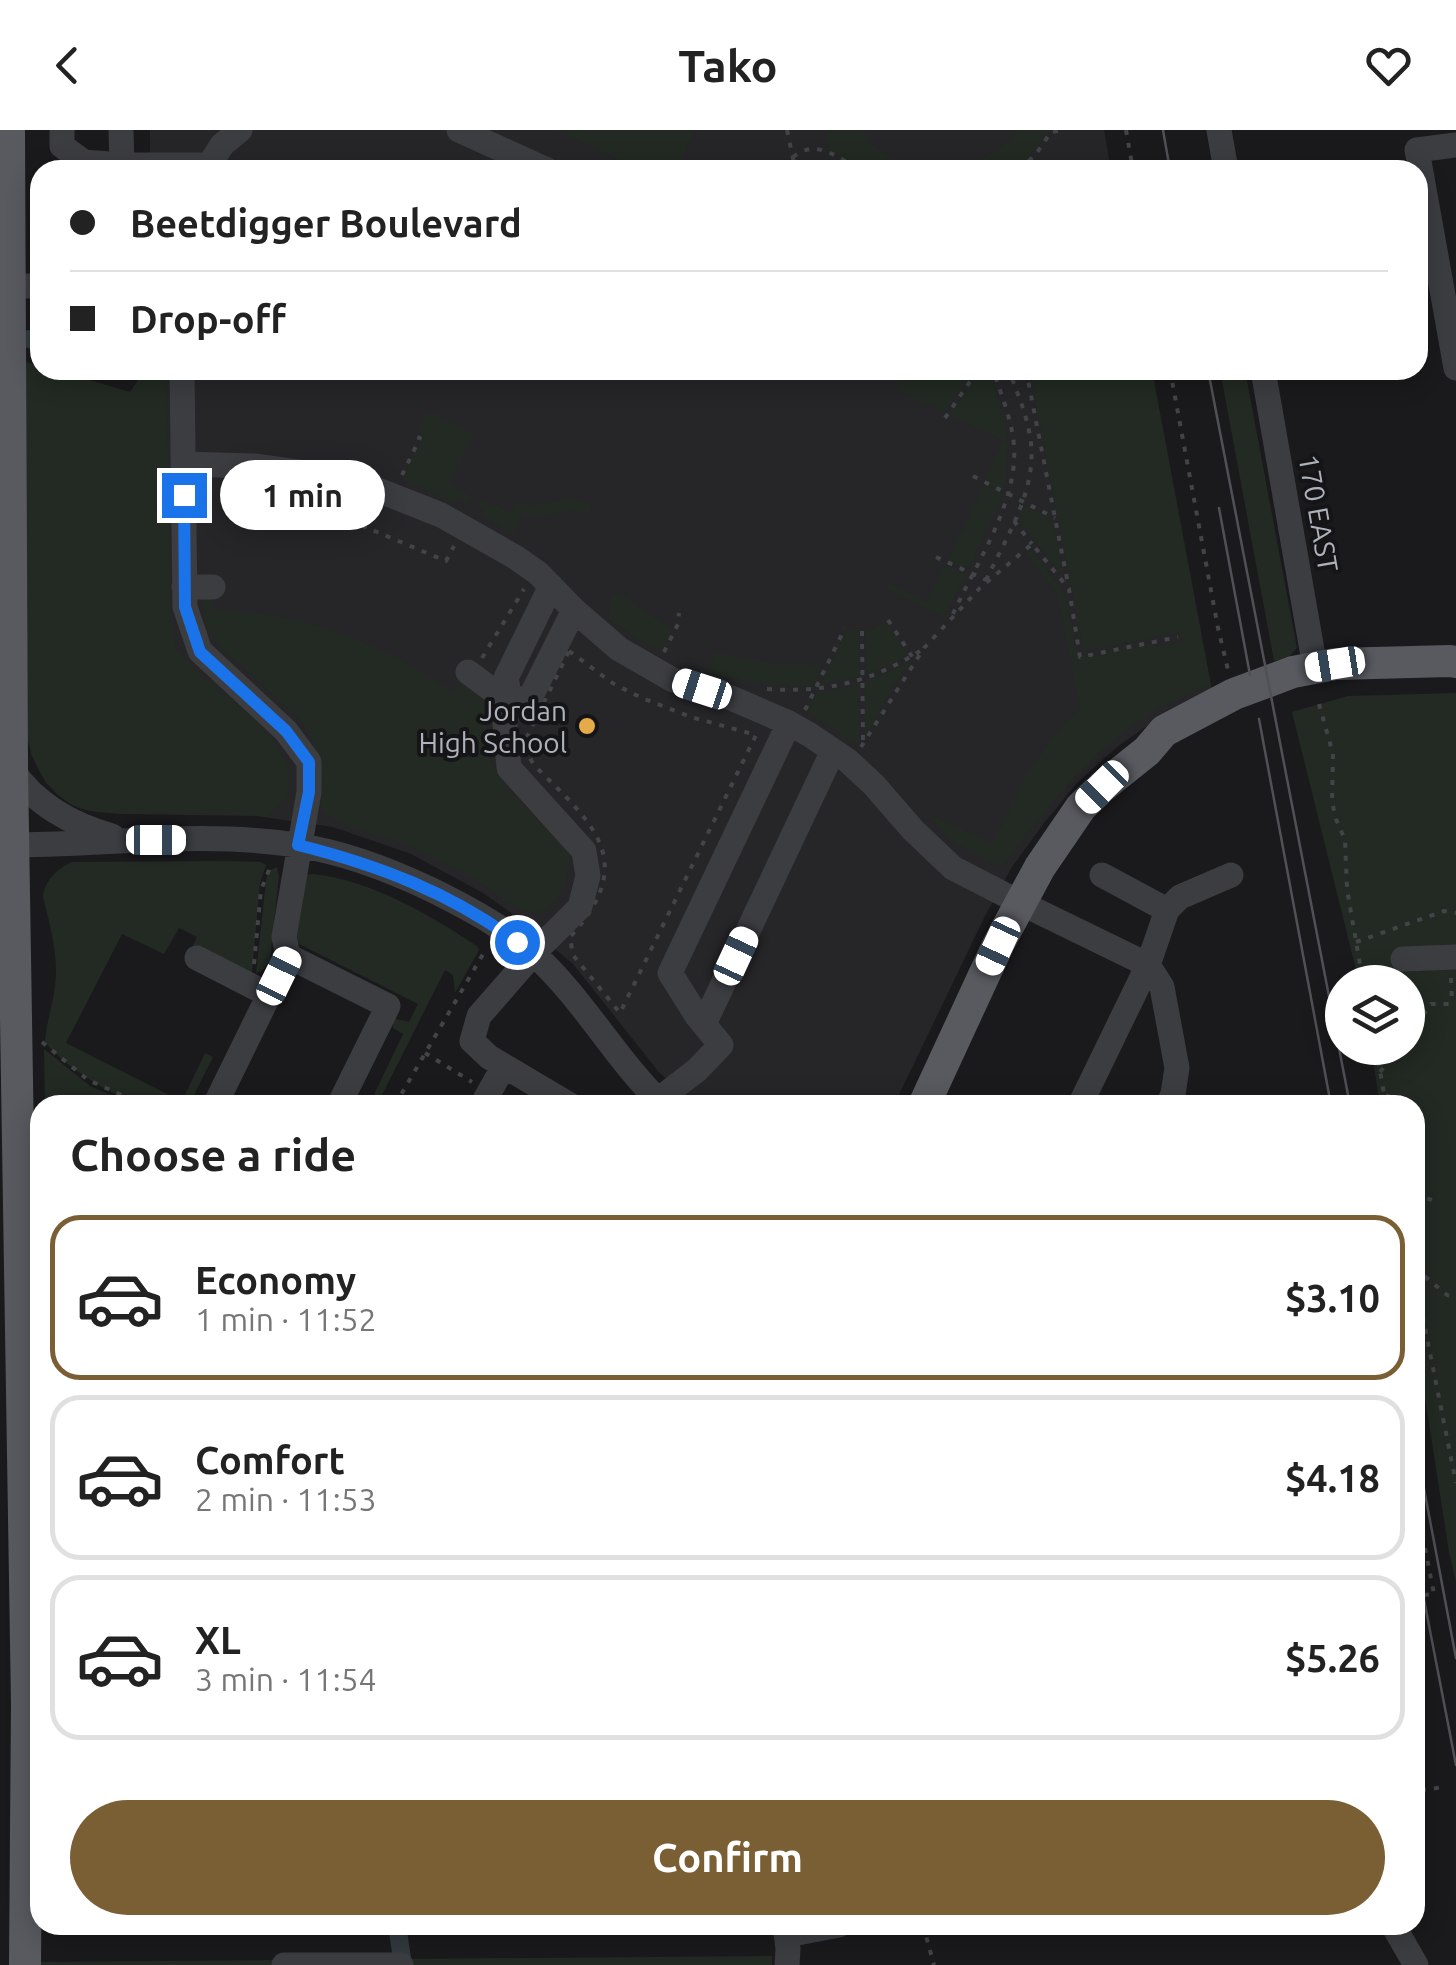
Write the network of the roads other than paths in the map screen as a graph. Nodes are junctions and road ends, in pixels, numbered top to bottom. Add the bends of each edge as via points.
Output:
1 (9, 130) edge
2 (62, 130) edge
3 (122, 130) edge
4 (240, 130) edge
5 (459, 130) edge
6 (1218, 130) edge
7 (1456, 144) edge
8 (81, 160) edge
9 (122, 160) edge
10 (212, 160) edge
11 (525, 160) edge
12 (1224, 160) edge
13 (1419, 160) edge
14 (1428, 211) edge
15 (25, 286) edge
16 (1456, 368) edge
17 (182, 380) edge
18 (1265, 380) edge
19 (184, 464) junction
20 (5, 468) edge
21 (544, 580) junction
22 (184, 587) junction
23 (212, 587) dead end
24 (574, 610) junction
25 (1456, 662) edge
26 (1315, 667) junction
27 (470, 674) road end
28 (1456, 677) edge
29 (511, 704) junction
30 (796, 719) junction
31 (846, 751) junction
32 (1147, 751) junction
33 (12, 769) junction
34 (127, 840) junction
35 (6, 845) edge
36 (298, 845) junction
37 (1102, 875) dead end
38 (1231, 876) dead end
39 (1019, 902) junction
40 (1167, 910) junction
41 (534, 954) junction
42 (288, 956) junction
43 (1456, 957) edge
44 (197, 958) dead end
45 (1402, 959) dead end
46 (1148, 965) junction
47 (269, 995) junction
48 (704, 1024) junction
49 (504, 1066) junction
50 (220, 1095) edge
51 (344, 1095) edge
52 (487, 1095) edge
53 (553, 1095) edge
54 (654, 1095) edge
55 (670, 1095) edge
56 (929, 1095) edge
57 (1085, 1095) edge
58 (1173, 1095) edge
59 (29, 1171) edge
60 (22, 1704) edge
61 (22, 1740) edge
62 (786, 1935) edge
63 (1399, 1935) edge
64 (393, 1964) edge
65 (25, 1965) edge
66 (284, 1965) edge
67 (401, 1965) edge
68 (787, 1965) edge
69 (1416, 1965) edge

1 - 15 main road
2 - 8 street via 62,146
3 - 9 street
4 - 10 street
5 - 11 street
6 - 12 street
7 - 13 street via 1417,150
14 - 16 street
15 - 20 main road
17 - 19 street
18 - 26 street, 170 EAST
19 - 21 street via 291,470 370,488 440,515
19 - 22 street
20 - 33 main road
21 - 24 street
21 - 29 street via 506,678
22 - 23 street
22 - 36 street via 200,652 286,731 309,762
24 - 29 street via 532,696
24 - 30 street via 619,649 674,680
25 - 26 main road
26 - 32 main road via 1234,694 1164,731
27 - 29 street
28 - 32 main road via 1296,692 1174,746
29 - 41 street via 505,723 509,768 584,850 588,876 580,906
30 - 31 street
30 - 48 street via 670,973
31 - 39 street via 954,868
31 - 48 street
32 - 39 main road via 1081,807
33 - 34 street via 26,789 63,816
33 - 35 main road
34 - 35 street
34 - 36 street
35 - 59 main road
36 - 41 street via 414,882
36 - 42 street via 284,937
37 - 40 street
38 - 40 street via 1180,897
39 - 46 street
39 - 56 main road
40 - 46 street
41 - 49 street via 479,1016 472,1041
41 - 54 street
42 - 47 street
42 - 51 street via 388,1006
43 - 45 street
44 - 47 street
46 - 57 street
46 - 58 street via 1162,987 1177,1068
47 - 50 street
48 - 55 street via 721,1045
49 - 52 street
49 - 53 street
59 - 60 main road
60 - 61 main road
61 - 65 main road
62 - 68 street
63 - 69 street
64 - 66 street
64 - 67 street

